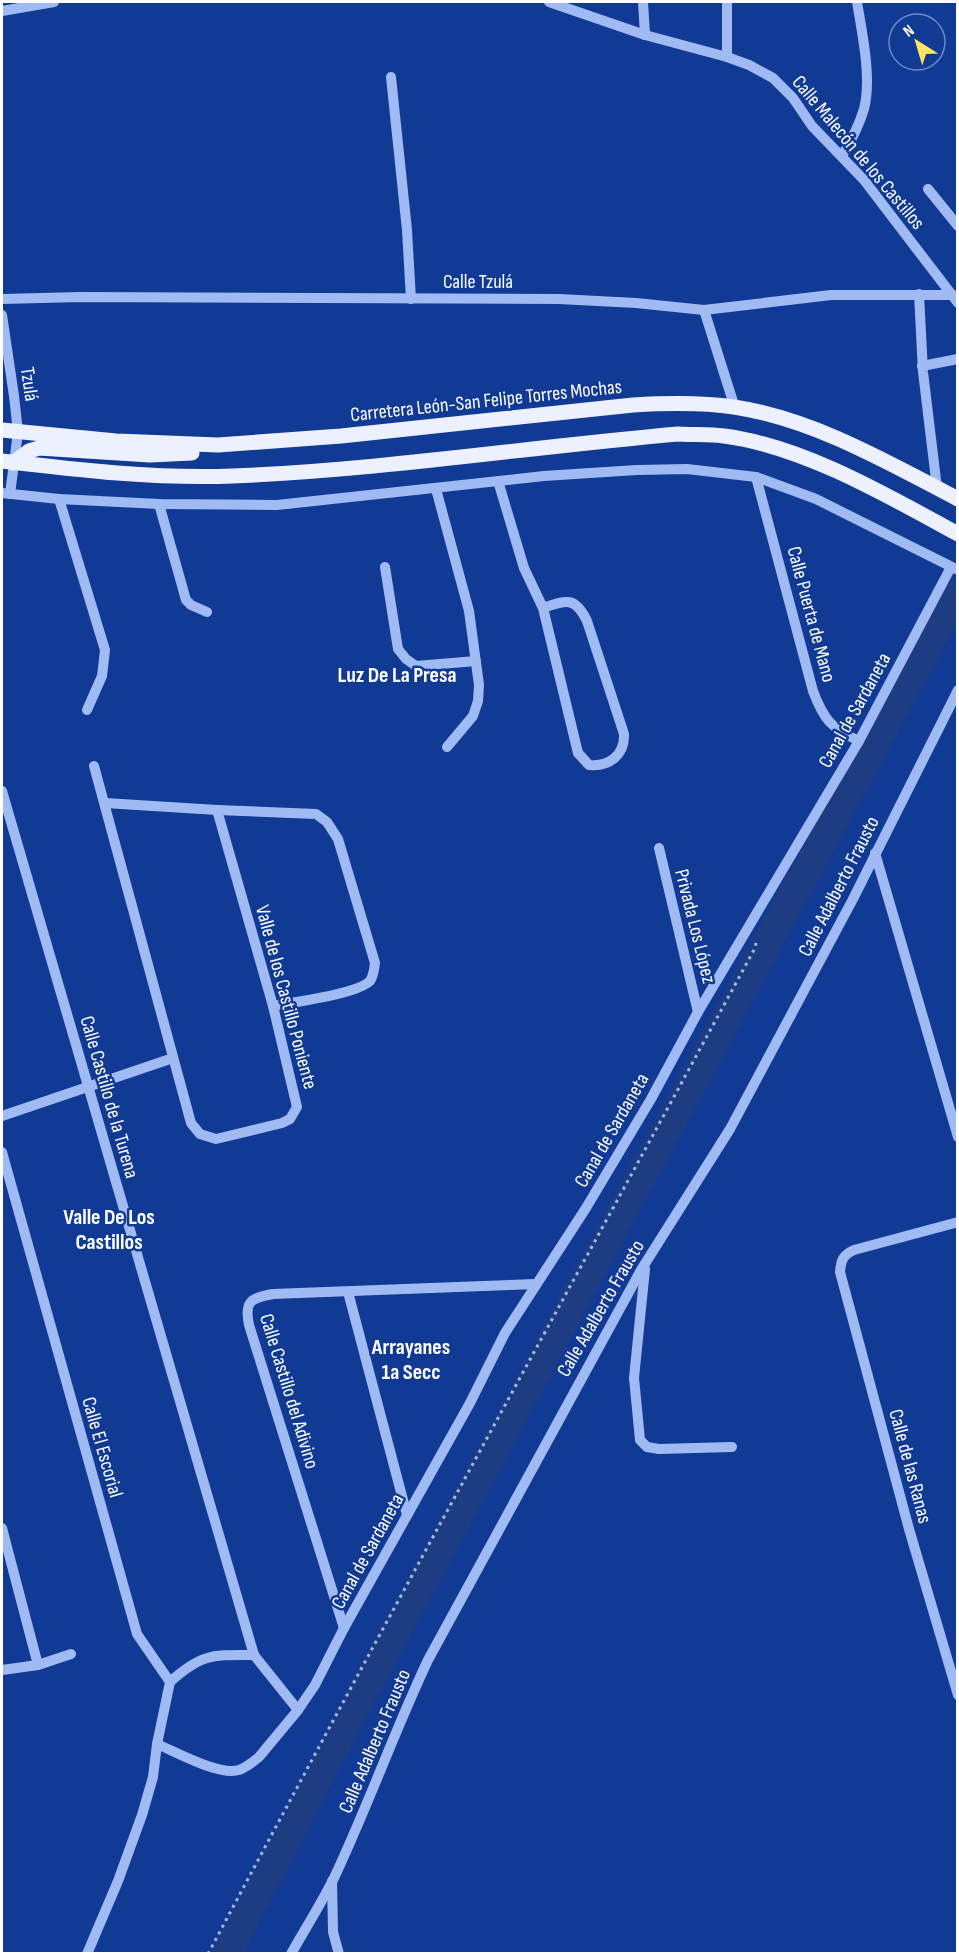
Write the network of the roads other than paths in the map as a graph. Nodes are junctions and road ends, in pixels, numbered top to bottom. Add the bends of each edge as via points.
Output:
1 (54, 2) edge
2 (549, 2) edge
3 (643, 2) edge
4 (727, 2) edge
5 (857, 2) edge
6 (576, 6) edge
7 (2, 11) edge
8 (645, 34) junction
9 (727, 57) junction
10 (391, 77) dead end
11 (842, 156) junction
12 (928, 189) dead end
13 (954, 213) edge
14 (957, 225) edge
15 (920, 294) junction
16 (2, 299) edge
17 (411, 299) junction
18 (955, 299) edge
19 (704, 310) junction
20 (2, 315) edge
21 (957, 359) edge
22 (922, 366) junction
23 (735, 408) junction
24 (2, 430) edge
25 (18, 432) junction
26 (218, 445) junction
27 (7, 462) edge
28 (756, 477) junction
29 (498, 481) junction
30 (937, 488) junction
31 (436, 489) junction
32 (6, 494) edge
33 (957, 499) edge
34 (59, 500) junction
35 (159, 504) junction
36 (957, 534) edge
37 (385, 567) dead end
38 (954, 568) edge
39 (543, 608) junction
40 (207, 612) dead end
41 (476, 661) junction
42 (957, 690) edge
43 (87, 710) dead end
44 (860, 741) junction
45 (447, 747) dead end
46 (94, 766) dead end
47 (2, 791) edge
48 (105, 802) junction
49 (217, 810) junction
50 (659, 848) dead end
51 (876, 853) junction
52 (273, 1006) junction
53 (698, 1012) junction
54 (173, 1058) junction
55 (88, 1087) junction
56 (2, 1116) edge
57 (957, 1137) edge
58 (2, 1152) edge
59 (957, 1222) edge
60 (646, 1262) junction
61 (536, 1284) junction
62 (348, 1292) junction
63 (732, 1447) dead end
64 (407, 1515) junction
65 (2, 1528) edge
66 (344, 1628) junction
67 (71, 1654) dead end
68 (254, 1654) junction
69 (38, 1665) junction
70 (2, 1670) edge
71 (170, 1682) junction
72 (957, 1695) edge
73 (298, 1710) junction
74 (157, 1744) junction
75 (332, 1881) junction
76 (87, 1953) edge
77 (291, 1953) edge
78 (339, 1953) edge

1 - 7 street
2 - 6 street, Calle Malecón de los Castillos
3 - 8 street
4 - 9 street
5 - 11 street via 866,78 865,107
6 - 8 street, Calle Malecón de los Castillos
8 - 9 street, Calle Malecón de los Castillos
9 - 11 street, Calle Malecón de los Castillos via 773,78
10 - 17 street
11 - 18 street, Calle Malecón de los Castillos via 895,218
12 - 13 street
13 - 14 street
15 - 18 street, Calle Tzulá
15 - 19 street, Calle Tzulá via 831,295
15 - 22 street
16 - 17 street, Calle Tzulá
17 - 19 street, Calle Tzulá via 559,299
19 - 23 street
20 - 25 street, Tzulá
21 - 22 street
22 - 30 street
23 - 26 main road, Carretera León-San Felipe Torres Mochas via 670,403 633,405
23 - 30 main road, Carretera León-San Felipe Torres Mochas via 774,416 819,432
24 - 25 main road, Carretera León-San Felipe Torres Mochas
25 - 26 main road, Carretera León-San Felipe Torres Mochas
25 - 27 street, Tzulá
26 - 27 main road via 170,455 39,448
27 - 32 street, Tzulá
27 - 36 main road via 138,474 232,476 666,435 724,436 818,463
28 - 29 street via 687,469
28 - 38 street via 816,499
28 - 44 street, Calle Puerta de Mano via 813,691 828,722
29 - 31 street
29 - 39 street via 524,568
30 - 33 main road, Carretera León-San Felipe Torres Mochas
31 - 35 street via 277,505
31 - 41 street via 469,611
32 - 34 street
34 - 35 street
34 - 43 street via 105,650 102,676
35 - 40 street via 186,600
37 - 41 street via 398,649 406,659 417,666
38 - 44 street, Canal de Sardaneta
39 - 39 street via 578,753 589,765 609,762 622,749 624,734 587,621 571,601
41 - 45 street via 479,685 473,716
42 - 51 street, Calle Adalberto Frausto
44 - 53 street, Canal de Sardaneta
46 - 48 street, Valle de los Castillo Poniente
47 - 55 street, Calle Castillo de la Turena
48 - 49 street
48 - 54 street, Valle de los Castillo Poniente
49 - 52 street, Valle de los Castillo Poniente
49 - 52 street via 322,817 338,839 375,963 372,979 357,989
50 - 53 street, Privada Los López
51 - 57 street
51 - 60 street, Calle Adalberto Frausto via 730,1129
52 - 54 street, Valle de los Castillo Poniente via 297,1101 293,1114 282,1123 225,1138 200,1134 191,1123
53 - 61 street, Canal de Sardaneta via 651,1099
54 - 55 street
55 - 56 street
55 - 68 street, Calle Castillo de la Turena
58 - 71 street, Calle El Escorial via 137,1634
59 - 72 street, Calle de las Ranas via 854,1250 841,1260 840,1272
60 - 63 street via 634,1378 640,1440 647,1447 659,1449
60 - 75 street, Calle Adalberto Frausto via 428,1660
61 - 62 street, Calle Castillo del Adivino
61 - 64 street, Canal de Sardaneta via 505,1333
62 - 64 street
62 - 66 street, Calle Castillo del Adivino via 255,1297 246,1312
64 - 66 street, Canal de Sardaneta
65 - 69 street
66 - 73 street, Canal de Sardaneta
67 - 69 street
68 - 71 street via 216,1655 190,1664
68 - 73 street
69 - 70 street
71 - 74 street
73 - 74 street, Canal de Sardaneta via 252,1764 237,1771 225,1771
74 - 76 street via 142,1815
75 - 77 street, Calle Adalberto Frausto
75 - 78 street via 333,1932

